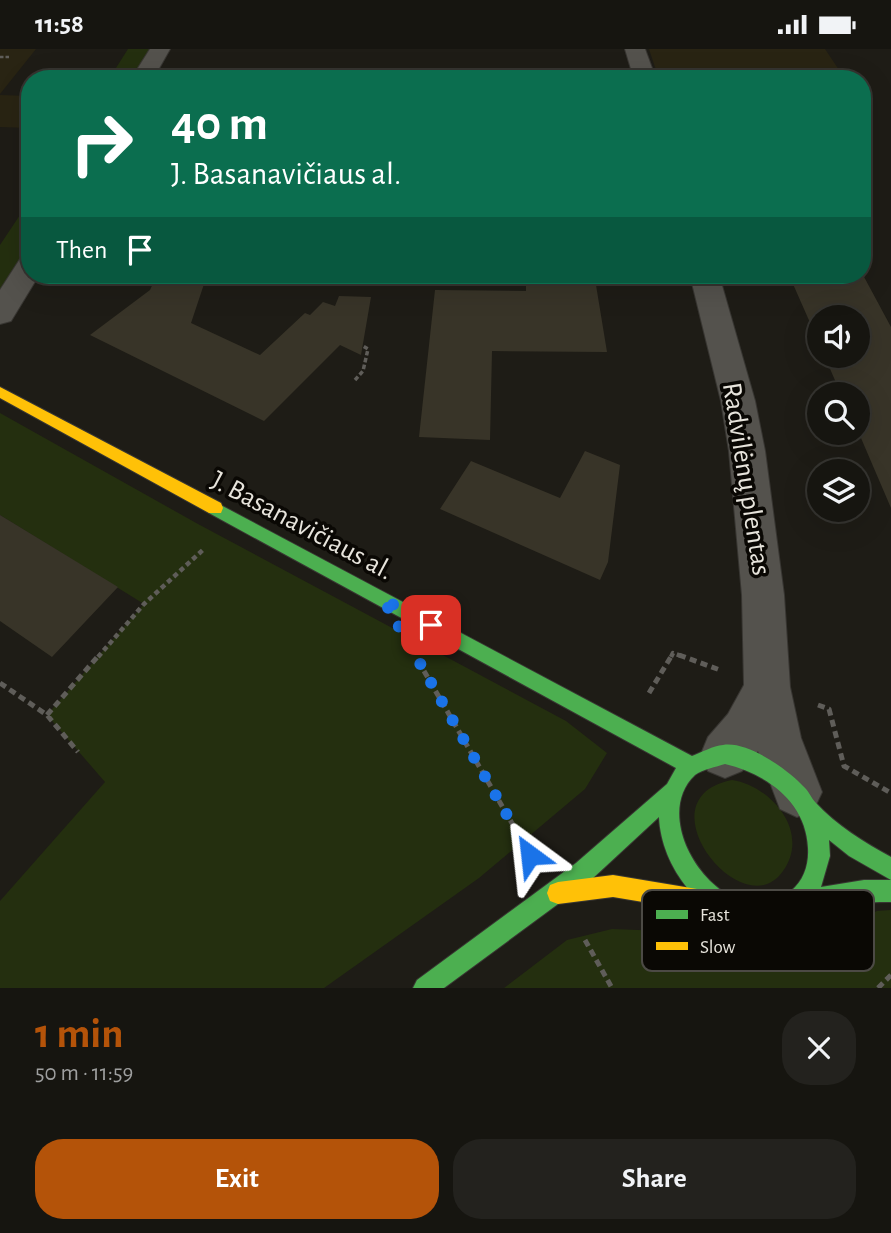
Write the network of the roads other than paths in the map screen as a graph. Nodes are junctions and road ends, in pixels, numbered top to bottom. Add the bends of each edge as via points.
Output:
1 (160, 49) edge
2 (635, 49) edge
3 (147, 70) edge
4 (642, 70) edge
5 (21, 280) edge
6 (706, 284) edge
7 (0, 314) edge
8 (0, 393) edge
9 (767, 687) junction
10 (707, 759) junction
11 (672, 792) junction
12 (802, 801) junction
13 (891, 869) edge
14 (704, 890) edge
15 (809, 890) edge
16 (642, 891) edge
17 (558, 893) junction
18 (425, 988) edge

1 - 3 street
2 - 4 street
5 - 7 street
6 - 9 street, Radvilėnų plentas via 747,451 763,595
8 - 10 street, J. Basanavičiaus al. via 236,520
9 - 10 street via 741,738
9 - 12 street, Radvilėnų plentas via 777,738
10 - 11 street via 679,777
10 - 12 street via 744,756 780,776
11 - 14 street via 668,815 671,839 682,864
11 - 17 street via 628,836
12 - 13 street via 856,849
12 - 15 street via 817,835 819,859
16 - 17 street via 613,886
17 - 18 street

